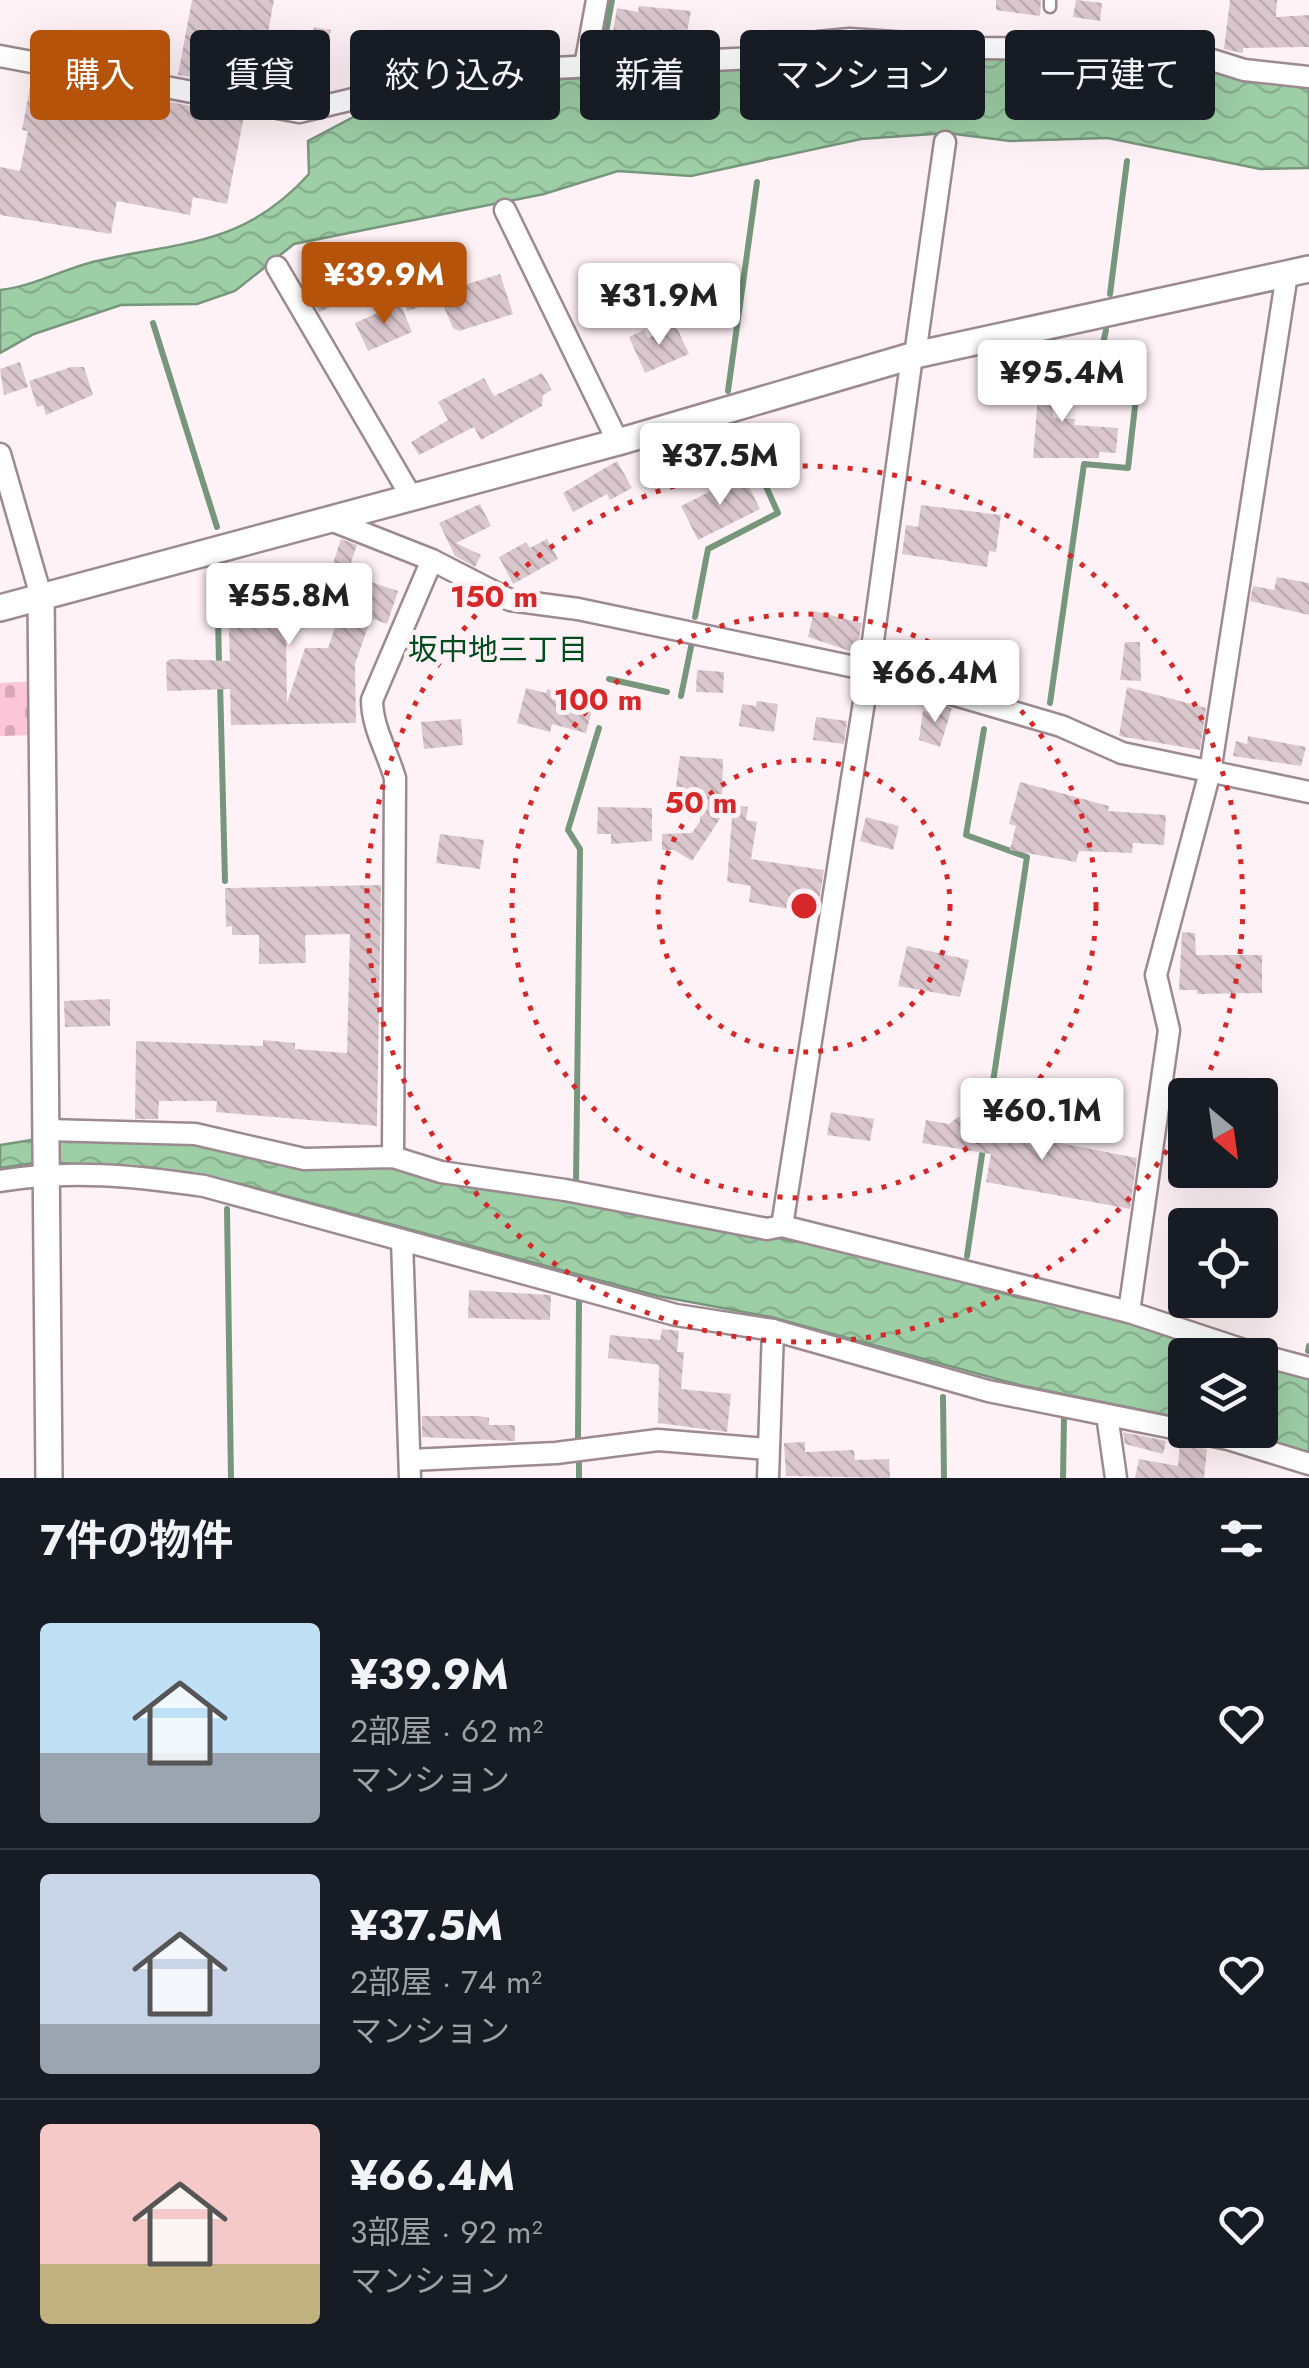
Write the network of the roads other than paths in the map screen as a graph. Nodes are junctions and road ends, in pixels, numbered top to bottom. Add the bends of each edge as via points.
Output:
1 (597, 0) edge
2 (592, 30) edge
3 (0, 56) edge
4 (720, 60) edge
5 (580, 66) edge
6 (1309, 77) edge
7 (945, 142) dead end
8 (506, 210) dead end
9 (277, 267) dead end
10 (1298, 271) edge
11 (914, 356) junction
12 (618, 442) junction
13 (0, 454) edge
14 (412, 498) junction
15 (334, 521) junction
16 (432, 560) junction
17 (42, 596) junction
18 (0, 608) edge
19 (869, 670) junction
20 (1210, 772) junction
21 (1309, 792) edge
22 (47, 1130) junction
23 (393, 1158) junction
24 (46, 1170) junction
25 (0, 1181) edge
26 (782, 1226) junction
27 (402, 1240) junction
28 (1129, 1312) junction
29 (774, 1330) junction
30 (1208, 1338) edge
31 (1278, 1360) edge
32 (1309, 1368) edge
33 (1107, 1415) junction
34 (768, 1448) junction
35 (1309, 1464) edge
36 (411, 1469) edge
37 (50, 1478) edge
38 (768, 1478) edge
39 (1116, 1478) edge

1 - 2 street
3 - 5 street via 299,112 362,97 435,61
4 - 6 street via 772,57 850,39 1162,50
7 - 11 street
8 - 12 street
9 - 14 street
10 - 11 street
10 - 20 street
11 - 12 street
11 - 19 street
12 - 14 street
13 - 17 street
14 - 15 street
15 - 16 street
15 - 17 street
16 - 19 street via 510,600 578,608
16 - 23 street via 372,700 372,721 395,778
17 - 18 street
17 - 22 street
19 - 20 street via 1061,726 1122,753
19 - 26 street
20 - 21 street
20 - 28 street via 1156,975 1169,1030
22 - 23 street via 195,1134 304,1158
22 - 24 street
23 - 26 street via 767,1229
24 - 25 street
24 - 27 street via 204,1186
24 - 37 street
26 - 28 street
27 - 29 street via 676,1315
27 - 36 street
28 - 30 street
29 - 33 street via 988,1390
29 - 34 street
31 - 32 street
33 - 35 street via 1228,1439
33 - 39 street
34 - 36 street via 658,1440
34 - 38 street

